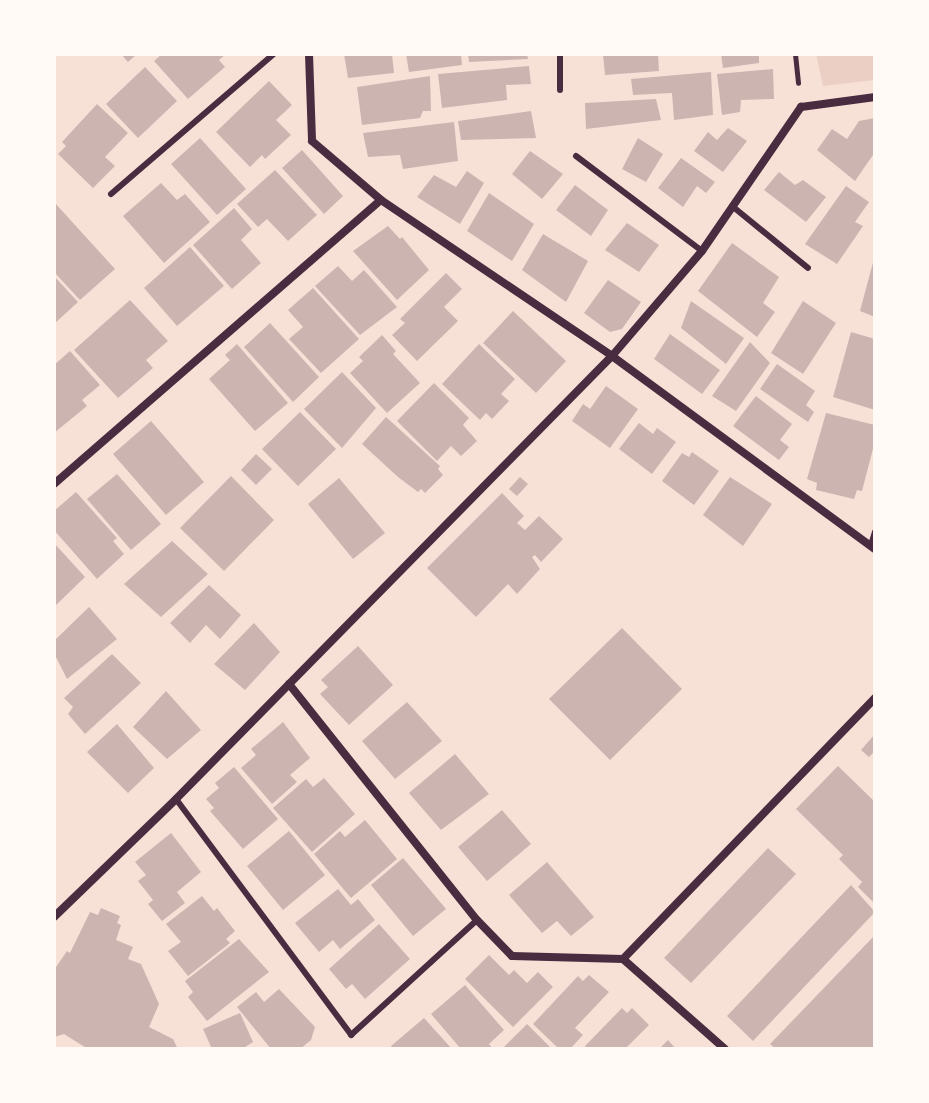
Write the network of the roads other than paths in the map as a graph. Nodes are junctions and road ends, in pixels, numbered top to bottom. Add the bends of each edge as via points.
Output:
1 (274, 54) edge
2 (309, 54) edge
3 (560, 54) edge
4 (560, 90) dead end
5 (875, 97) edge
6 (576, 156) dead end
7 (111, 194) dead end
8 (381, 200) junction
9 (732, 206) junction
10 (702, 251) junction
11 (808, 268) dead end
12 (612, 356) junction
13 (54, 484) edge
14 (875, 532) edge
15 (873, 547) edge
16 (289, 684) junction
17 (875, 698) edge
18 (176, 799) junction
19 (54, 917) edge
20 (477, 920) junction
21 (623, 959) junction
22 (725, 1049) edge

1 - 7 lane
2 - 8 street via 312,141
3 - 4 lane
5 - 9 street via 801,107
6 - 10 lane
8 - 12 street
8 - 13 street
9 - 10 street
9 - 11 lane
10 - 12 street
12 - 15 street
12 - 16 street
14 - 15 lane
16 - 18 street
16 - 20 street
17 - 21 street
18 - 19 street
18 - 20 lane via 351,1035
20 - 21 street via 512,956
21 - 22 street

